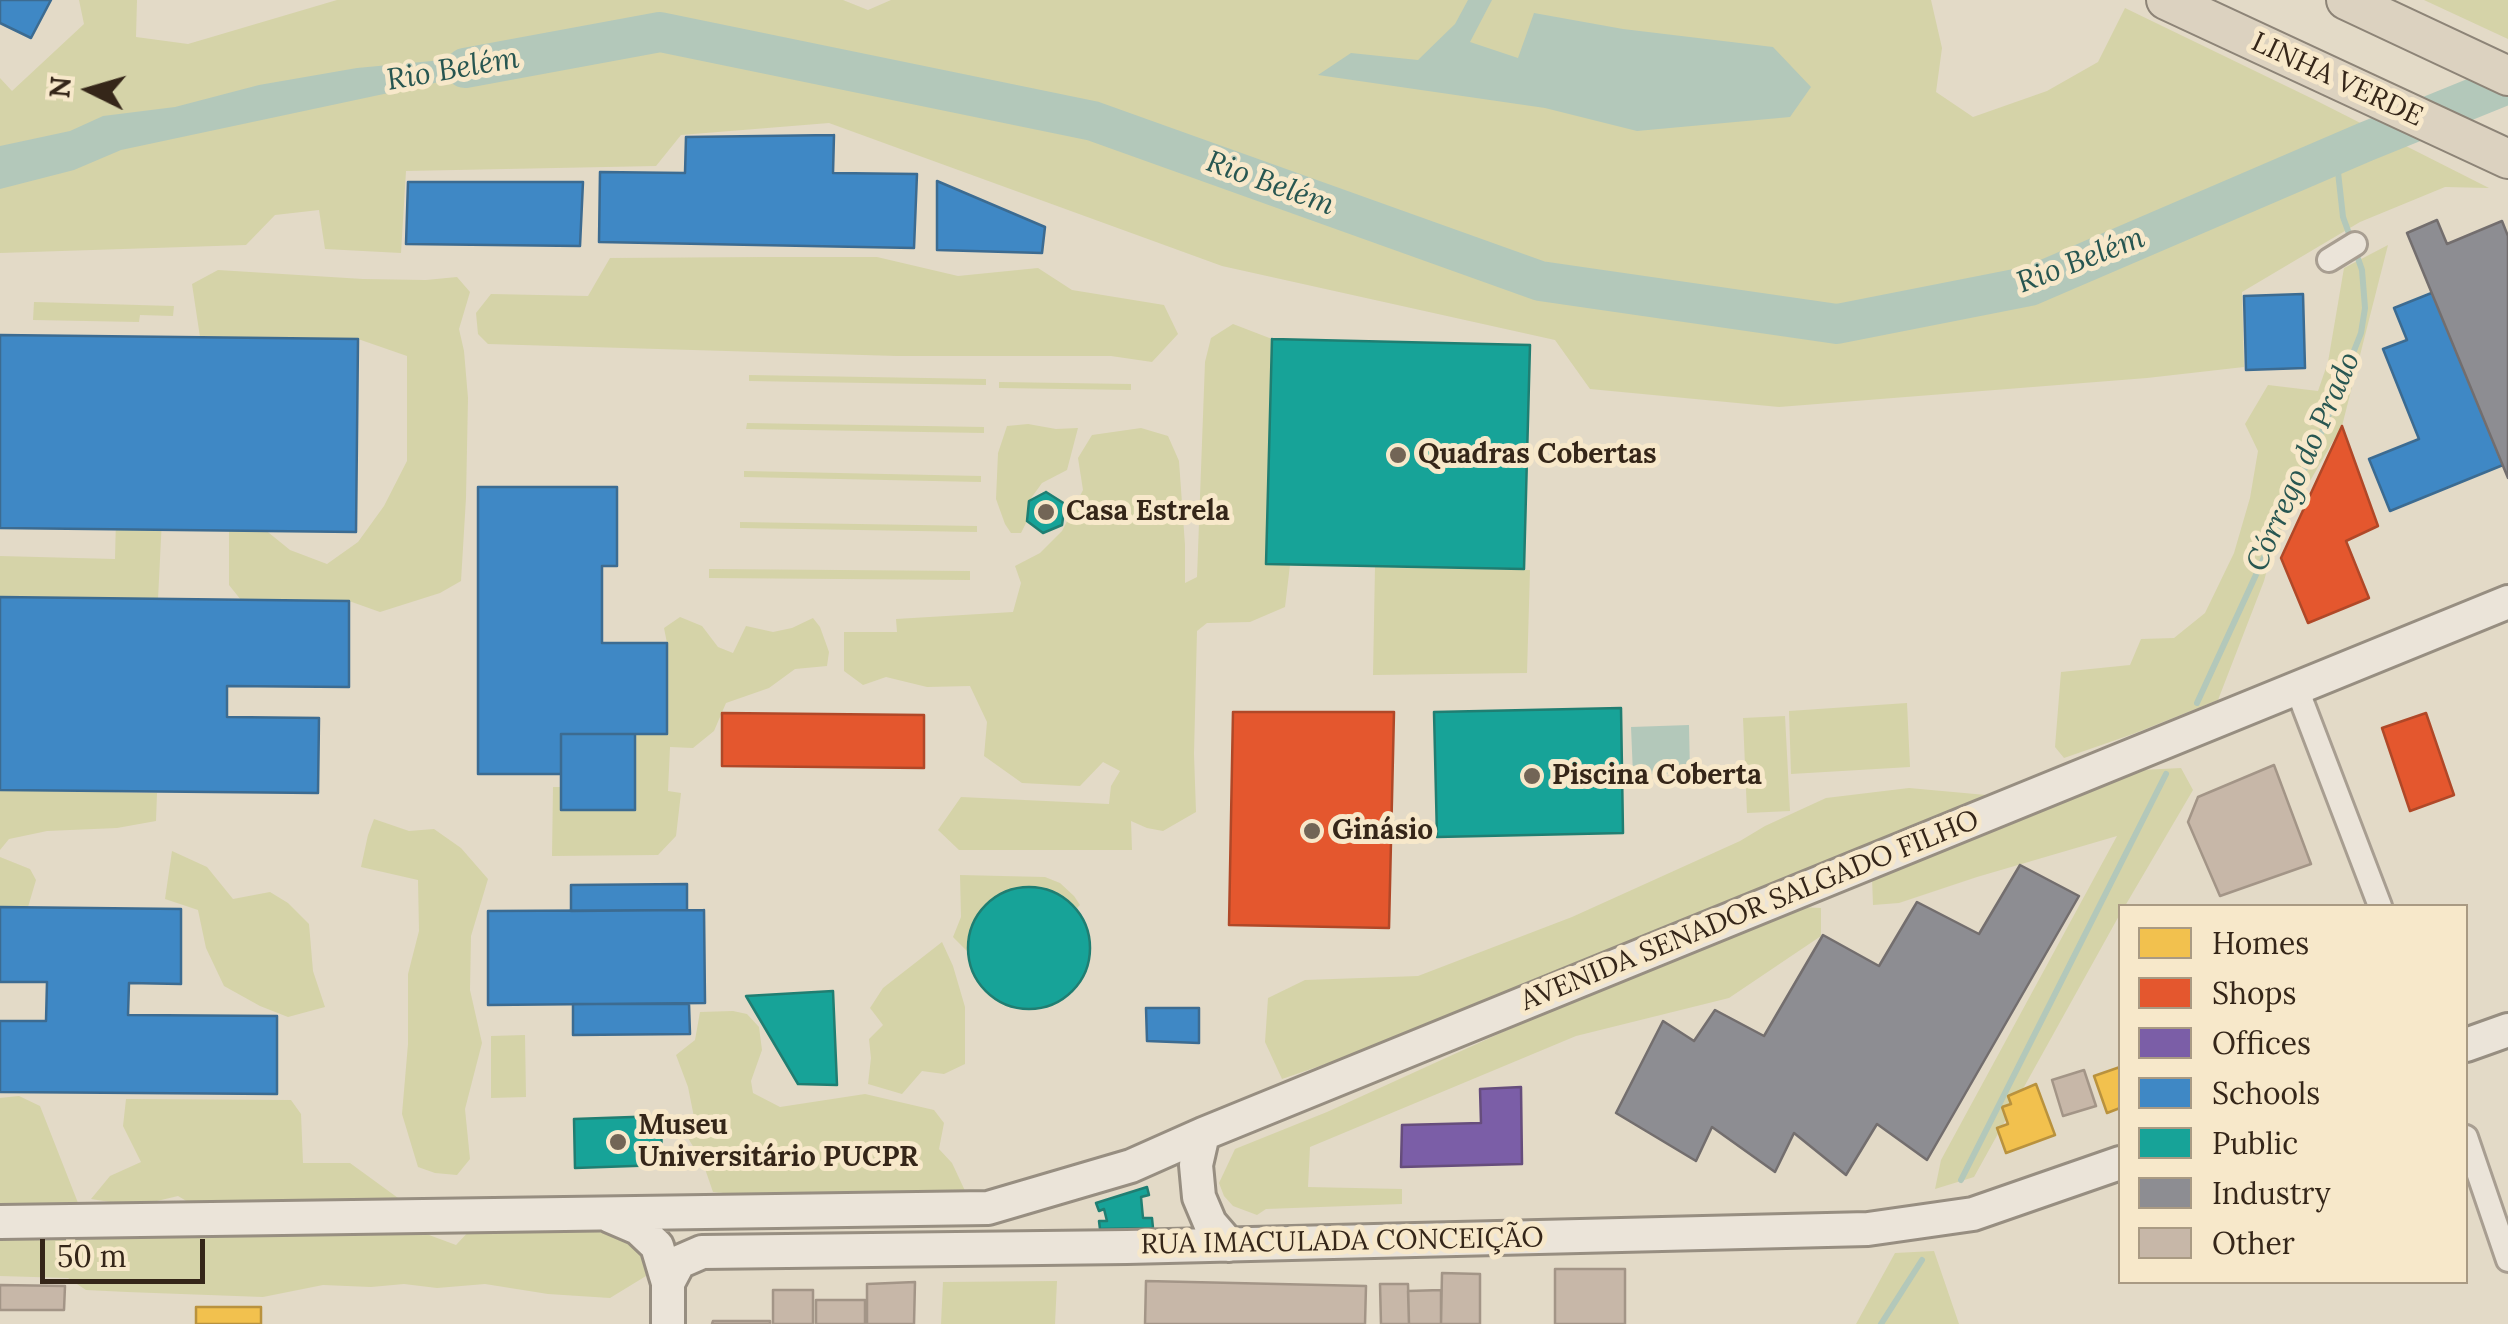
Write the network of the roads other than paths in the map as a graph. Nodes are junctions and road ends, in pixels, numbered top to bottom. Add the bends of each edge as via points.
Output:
1 (2166, 0) edge
2 (2346, 0) edge
3 (2508, 76) edge
4 (2507, 159) edge
5 (2355, 244) dead end
6 (2329, 260) dead end
7 (2508, 602) edge
8 (2297, 689) junction
9 (2379, 904) edge
10 (2508, 1030) edge
11 (2468, 1044) edge
12 (1203, 1134) junction
13 (2468, 1143) edge
14 (2118, 1164) edge
15 (606, 1214) junction
16 (0, 1222) edge
17 (1230, 1245) junction
18 (2508, 1260) edge
19 (668, 1282) junction
20 (668, 1324) edge

1 - 4 highway, LINHA VERDE
2 - 3 highway
5 - 6 street
7 - 8 main road, AVENIDA SENADOR SALGADO FILHO
8 - 9 street
8 - 12 main road, AVENIDA SENADOR SALGADO FILHO
10 - 11 main road
12 - 15 main road, AVENIDA SENADOR SALGADO FILHO via 1131,1166 988,1208
12 - 17 main road via 1199,1196 1210,1223
13 - 18 street
14 - 17 main road, RUA IMACULADA CONCEIÇÃO via 1974,1214 1868,1229
15 - 16 main road
15 - 19 main road via 638,1228 657,1246
17 - 19 main road, RUA IMACULADA CONCEIÇÃO via 702,1252 678,1262
19 - 20 main road

